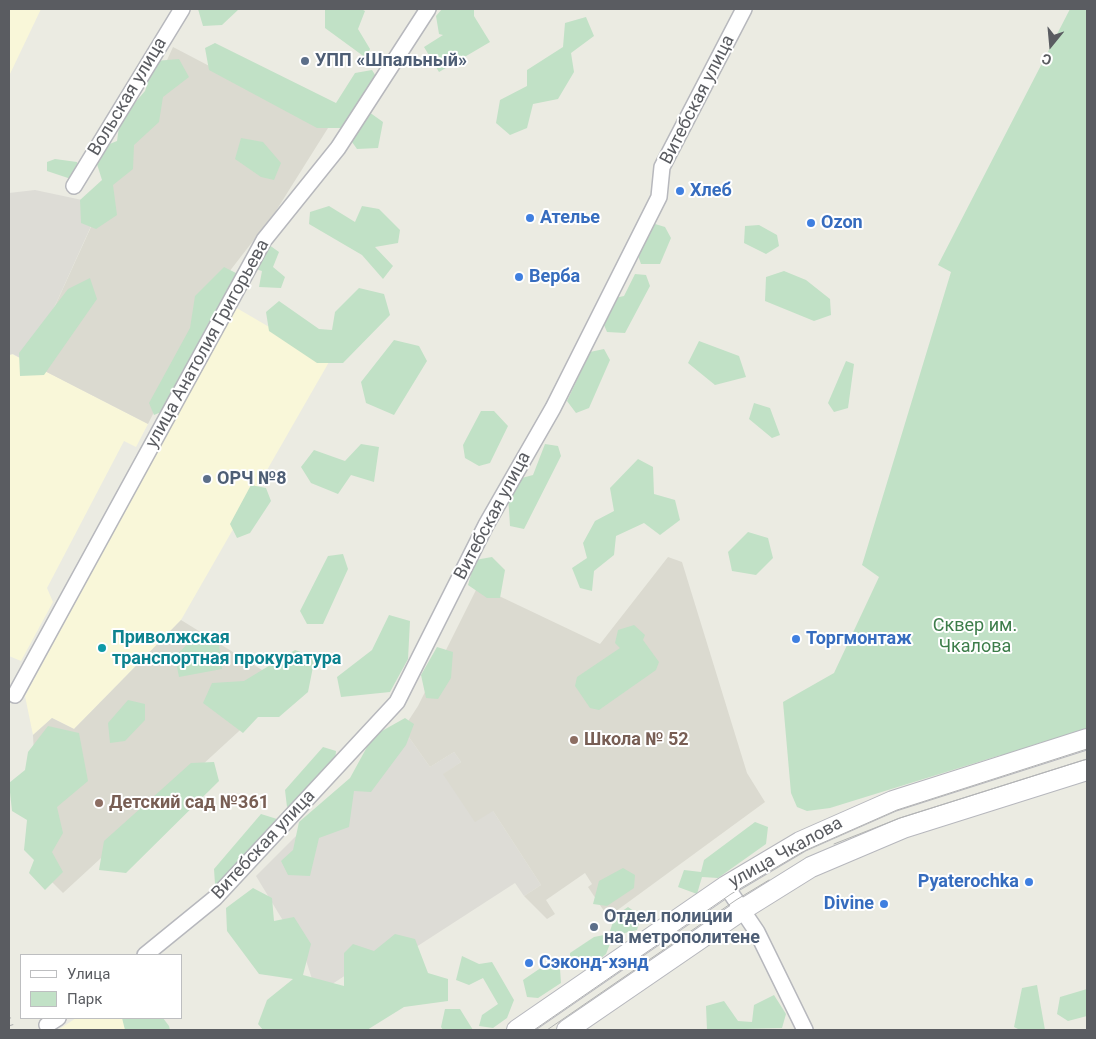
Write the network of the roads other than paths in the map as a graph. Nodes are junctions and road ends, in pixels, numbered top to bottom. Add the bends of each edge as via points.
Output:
1 (182, 9) edge
2 (428, 9) edge
3 (744, 9) edge
4 (74, 186) dead end
5 (15, 695) dead end
6 (1087, 739) edge
7 (1087, 770) edge
8 (726, 886) junction
9 (742, 910) junction
10 (145, 954) edge
11 (517, 1030) edge
12 (566, 1030) edge
13 (805, 1030) edge

1 - 4 street, Вольская улица
2 - 5 street, улица Анатолия Григорьева via 338,148 264,240
3 - 10 street, Витебская улица via 662,168 659,197 553,408 486,524 397,702 215,898
6 - 8 main road, улица Чкалова via 911,795 857,816 800,842
7 - 9 main road, улица Чкалова via 858,845 811,867
8 - 9 street
8 - 11 main road, улица Чкалова
9 - 12 main road, улица Чкалова
9 - 13 street

